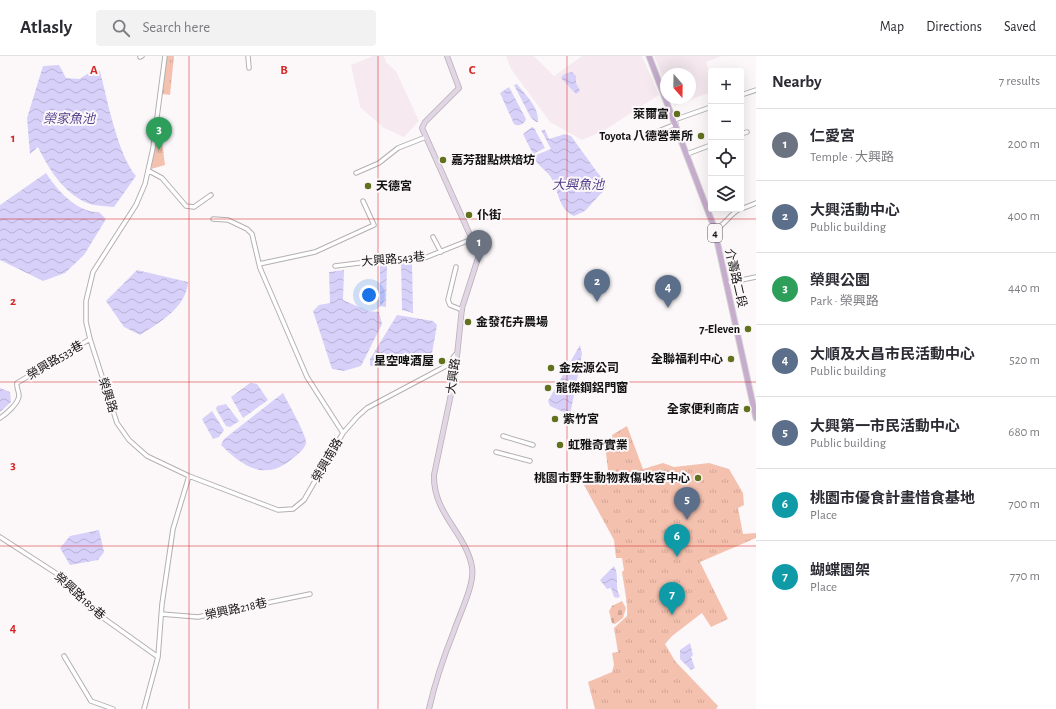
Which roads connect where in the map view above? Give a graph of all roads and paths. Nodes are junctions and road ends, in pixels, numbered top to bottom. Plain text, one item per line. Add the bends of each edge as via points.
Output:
1 (165, 56) edge
2 (248, 56) edge
3 (447, 56) edge
4 (649, 56) edge
5 (249, 68) dead end
6 (756, 90) edge
7 (744, 95) edge
8 (708, 108) edge
9 (675, 122) junction
10 (656, 132) dead end
11 (747, 132) dead end
12 (744, 133) edge
13 (426, 137) junction
14 (708, 146) edge
15 (687, 154) junction
16 (150, 171) junction
17 (356, 173) dead end
18 (211, 194) dead end
19 (363, 202) dead end
20 (756, 203) edge
21 (744, 208) edge
22 (736, 212) edge
23 (213, 220) dead end
24 (714, 230) junction
25 (433, 237) dead end
26 (472, 239) junction
27 (441, 252) junction
28 (259, 264) junction
29 (335, 266) dead end
30 (456, 267) dead end
31 (756, 277) edge
32 (727, 283) junction
33 (462, 310) junction
34 (90, 339) junction
35 (456, 354) junction
36 (0, 418) edge
37 (756, 418) edge
38 (343, 433) junction
39 (502, 436) dead end
40 (533, 444) dead end
41 (496, 452) dead end
42 (530, 461) dead end
43 (189, 476) junction
44 (0, 537) edge
45 (310, 594) dead end
46 (161, 614) junction
47 (64, 656) dead end
48 (158, 658) junction
49 (113, 709) edge
50 (144, 709) edge
51 (428, 709) edge

1 - 16 street, 榮興路
2 - 5 street
3 - 13 street, 大興路 via 459,88 425,122 422,128
4 - 9 main road, 介壽路二段 / 4
6 - 7 street
8 - 9 street
9 - 10 street
9 - 15 main road, 介壽路二段 / 4
11 - 12 street
13 - 17 street via 398,148 379,163
13 - 26 street, 大興路
14 - 15 street
15 - 24 main road, 介壽路二段 / 4
16 - 18 street via 162,178 186,206 194,207
16 - 34 street, 榮興路 via 136,205 92,272 85,311
19 - 28 street via 374,225 316,252
20 - 21 street
22 - 24 street via 726,223
23 - 28 street via 228,220 247,229 252,234
24 - 32 main road, 介壽路二段 / 4
25 - 27 street
26 - 27 street, 大興路543巷
26 - 33 street, 大興路 via 479,255
27 - 29 street, 大興路543巷 via 422,259 399,258
28 - 38 street via 307,377
30 - 33 street via 448,293 448,303
31 - 32 street
32 - 37 main road, 介壽路二段 / 4
33 - 35 street, 大興路
34 - 36 street, 榮興路533巷 via 17,383 19,396 7,414
34 - 43 street, 榮興路 via 117,423 123,433 140,452
35 - 38 street, 榮興南路 via 446,366 367,408
35 - 51 street, 大興路 via 455,375 434,475 434,486 436,499 469,557 473,577
38 - 43 street, 榮興南路 via 304,500 293,509 278,510
39 - 40 street
41 - 42 street
43 - 46 street via 173,529
44 - 48 street, 榮興路189巷 via 65,579 96,613
45 - 46 street, 榮興路218巷 via 198,617
46 - 48 street
47 - 49 street via 91,701
48 - 50 street

